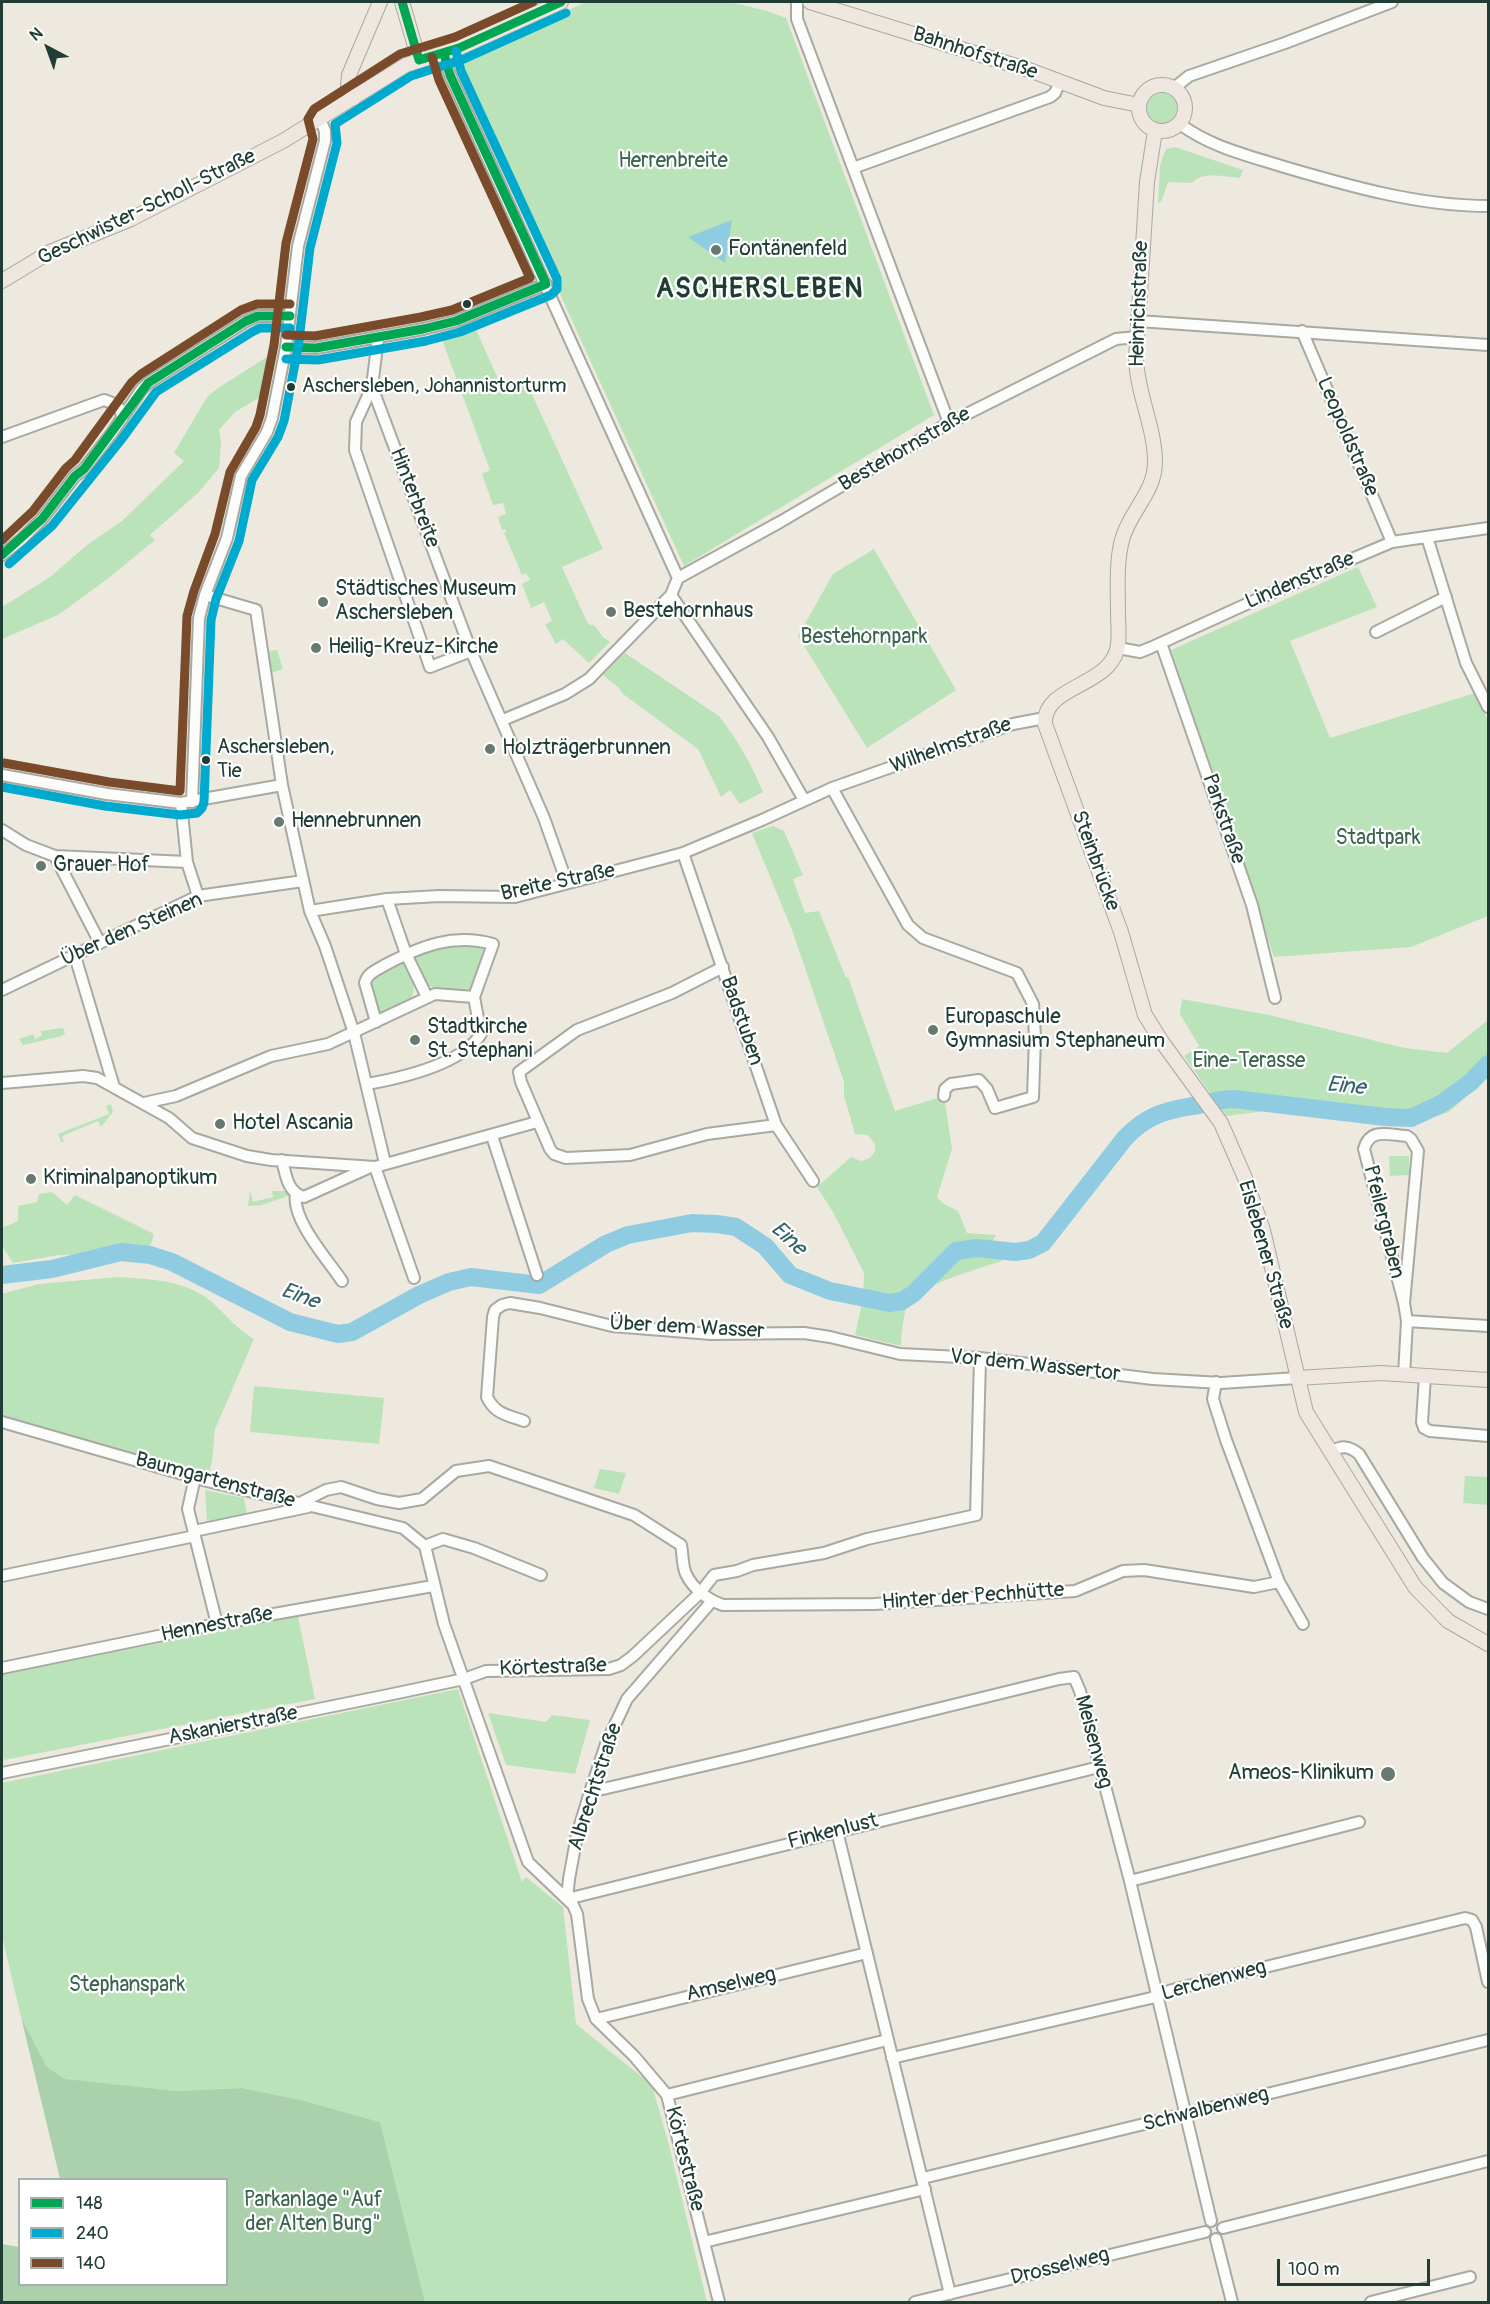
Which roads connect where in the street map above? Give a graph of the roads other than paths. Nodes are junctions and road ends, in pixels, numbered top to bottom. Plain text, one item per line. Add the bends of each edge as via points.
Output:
1 (561, 2) edge
2 (797, 2) edge
3 (810, 2) edge
4 (1392, 2) edge
5 (378, 5) edge
6 (403, 5) edge
7 (444, 54) junction
8 (419, 60) junction
9 (1060, 82) junction
10 (1174, 88) junction
11 (354, 98) junction
12 (1139, 105) junction
13 (320, 119) junction
14 (1180, 124) junction
15 (1155, 131) junction
16 (853, 168) junction
17 (1488, 207) edge
18 (2, 281) edge
19 (546, 284) junction
20 (290, 316) junction
21 (1138, 321) junction
22 (1302, 331) junction
23 (1137, 337) junction
24 (378, 338) junction
25 (1488, 345) edge
26 (286, 346) junction
27 (372, 387) junction
28 (122, 419) junction
29 (949, 423) junction
30 (2, 437) edge
31 (1488, 528) edge
32 (1427, 537) junction
33 (1392, 542) junction
34 (2, 555) edge
35 (678, 578) junction
36 (205, 595) junction
37 (671, 595) junction
38 (1446, 597) junction
39 (1376, 632) dead end
40 (1161, 643) junction
41 (1118, 648) junction
42 (471, 651) junction
43 (1488, 707) edge
44 (1045, 718) junction
45 (503, 720) junction
46 (2, 775) edge
47 (282, 785) junction
48 (832, 788) junction
49 (804, 800) junction
50 (187, 802) junction
51 (762, 820) joint
52 (2, 830) edge
53 (683, 853) junction
54 (55, 856) junction
55 (187, 862) junction
56 (303, 881) junction
57 (567, 883) junction
58 (198, 896) junction
59 (387, 899) junction
60 (310, 911) junction
61 (100, 943) junction
62 (406, 954) junction
63 (75, 956) junction
64 (723, 967) junction
65 (2, 990) edge
66 (474, 997) junction
67 (427, 998) junction
68 (1275, 998) dead end
69 (1142, 1006) joint
70 (376, 1022) junction
71 (354, 1033) junction
72 (2, 1083) edge
73 (366, 1084) junction
74 (114, 1087) junction
75 (944, 1096) dead end
76 (144, 1103) junction
77 (537, 1122) junction
78 (776, 1125) junction
79 (492, 1136) junction
80 (277, 1160) junction
81 (377, 1166) junction
82 (813, 1181) dead end
83 (296, 1194) junction
84 (537, 1275) dead end
85 (414, 1278) dead end
86 (342, 1281) dead end
87 (1404, 1303) junction
88 (1407, 1322) junction
89 (1488, 1326) edge
90 (775, 1333) joint
91 (980, 1358) junction
92 (1404, 1375) junction
93 (1425, 1376) junction
94 (1297, 1378) junction
95 (1488, 1380) edge
96 (1216, 1382) junction
97 (524, 1421) dead end
98 (2, 1422) edge
99 (1488, 1436) edge
100 (1331, 1452) junction
101 (195, 1477) junction
102 (305, 1505) junction
103 (195, 1534) junction
104 (425, 1546) junction
105 (542, 1575) dead end
106 (2, 1576) edge
107 (1279, 1582) junction
108 (433, 1586) junction
109 (700, 1593) junction
110 (712, 1601) junction
111 (1488, 1609) edge
112 (217, 1624) junction
113 (1303, 1624) dead end
114 (1488, 1644) edge
115 (2, 1668) edge
116 (464, 1679) junction
117 (1099, 1767) junction
118 (2, 1773) edge
119 (590, 1792) junction
120 (1359, 1822) dead end
121 (837, 1831) junction
122 (1130, 1881) junction
123 (567, 1899) junction
124 (867, 1953) junction
125 (1488, 1982) edge
126 (1158, 1995) junction
127 (596, 2019) junction
128 (887, 2040) junction
129 (1488, 2040) edge
130 (892, 2058) junction
131 (667, 2095) junction
132 (1187, 2115) junction
133 (1488, 2161) edge
134 (924, 2183) junction
135 (1212, 2221) junction
136 (1223, 2228) junction
137 (1205, 2232) junction
138 (1216, 2239) junction
139 (704, 2242) junction
140 (1470, 2277) dead end
141 (950, 2294) junction
142 (719, 2302) edge
143 (915, 2302) edge
144 (1232, 2302) edge
145 (1371, 2302) edge

1 - 7 main road
2 - 16 street via 796,19
3 - 9 main road, Bahnhofstraße
4 - 10 street via 1189,76
5 - 6 main road
5 - 11 main road via 349,75 348,87
6 - 8 main road
7 - 8 main road, Geschwister-Scholl-Straße
7 - 19 street via 450,75
8 - 11 main road, Geschwister-Scholl-Straße
9 - 12 main road, Bahnhofstraße via 1104,98
9 - 16 street via 1050,97
10 - 12 main road via 1151,88
10 - 14 main road via 1185,105
11 - 13 main road, Geschwister-Scholl-Straße
12 - 15 main road via 1143,121
13 - 18 main road, Geschwister-Scholl-Straße via 137,216 50,252
13 - 20 street via 325,141 302,224
14 - 15 main road via 1170,130
14 - 17 street via 1219,145 1366,191
15 - 21 main road, Heinrichstraße via 1147,182
16 - 29 street
19 - 24 street via 456,321
19 - 35 street
20 - 26 street
20 - 28 street via 258,316 233,328 148,383
21 - 22 street
21 - 23 main road, Heinrichstraße
22 - 25 street
22 - 33 street, Leopoldstraße
23 - 29 street, Bestehornstraße via 1116,339
23 - 41 main road, Heinrichstraße via 1137,373 1154,446 1155,472 1121,543
24 - 26 street via 316,348
24 - 27 street, Hinterbreite
26 - 36 street via 272,418 241,476 227,538
27 - 42 street, Hinterbreite
27 - 42 street via 356,422 355,450 430,667
28 - 30 street via 119,406 104,400
28 - 34 street via 42,519
29 - 35 street, Bestehornstraße
31 - 32 street, Lindenstraße
32 - 33 street, Lindenstraße
32 - 38 street
33 - 40 street, Lindenstraße
35 - 37 street
36 - 47 street via 256,610
36 - 50 street via 197,632
37 - 45 street via 589,679 565,694
37 - 49 street via 768,737
38 - 39 street
38 - 43 street via 1466,663
40 - 41 street, Lindenstraße via 1140,652
40 - 68 street, Parkstraße via 1252,905
41 - 44 main road via 1108,667 1053,702
42 - 45 street, Hinterbreite
44 - 48 street, Wilhelmstraße via 1013,724
44 - 69 main road, Steinbrücke via 1046,731 1121,932
45 - 57 street, Hinterbreite
46 - 50 street via 108,794
47 - 50 street
47 - 56 street
48 - 49 street, Wilhelmstraße
48 - 75 street via 908,925 923,938 1017,973 1033,1004 1033,1097 995,1108 979,1080 951,1084
49 - 51 street, Wilhelmstraße
50 - 55 street
51 - 53 street, Breite Straße
52 - 54 street
53 - 57 street, Breite Straße
53 - 64 street, Badstuben
54 - 55 street
54 - 61 street
55 - 58 street
56 - 58 street, Über den Steinen
56 - 60 street
57 - 59 street, Breite Straße via 505,898
58 - 61 street, Über den Steinen
59 - 60 street, Breite Straße
59 - 62 street
60 - 71 street
61 - 63 street, Über den Steinen
62 - 66 street via 459,939 493,944
62 - 67 street
62 - 70 street via 366,977 364,983
63 - 65 street, Über den Steinen
63 - 74 street
64 - 77 street via 660,998 587,1025 519,1072
64 - 78 street, Badstuben
66 - 67 street via 435,994
66 - 73 street via 481,1034 475,1044 445,1062
67 - 70 street
69 - 94 main road, Eislebener Straße via 1154,1031 1217,1118 1233,1148 1261,1223
70 - 71 street
71 - 73 street
71 - 76 street via 328,1044 271,1056 176,1096
72 - 74 street via 83,1076
73 - 81 street
74 - 76 street
76 - 80 street via 192,1138 247,1156
77 - 78 street via 550,1149 559,1156 588,1158 630,1155 707,1134
77 - 79 street
78 - 82 street, Badstuben
79 - 81 street
79 - 84 street
80 - 81 street
80 - 83 street
81 - 83 street via 304,1197
81 - 85 street
83 - 86 street via 299,1216
87 - 87 street, Pfeilergraben via 1418,1150 1407,1136 1373,1134 1364,1149
87 - 88 street, Pfeilergraben
88 - 89 street
88 - 92 street, Pfeilergraben
90 - 91 street, Vor dem Wassertor via 830,1337 900,1354
90 - 97 street, Über dem Wasser via 711,1334 612,1326 540,1308 502,1305 495,1310 488,1397 492,1407
91 - 96 street, Vor dem Wassertor via 1152,1379
91 - 109 street, Körtestraße via 976,1515 867,1539 824,1553 714,1575
92 - 93 main road
92 - 94 main road via 1357,1373
93 - 95 main road
93 - 99 street via 1424,1428
94 - 96 street, Vor dem Wassertor
94 - 100 main road, Eislebener Straße via 1306,1412
96 - 107 street via 1215,1410
98 - 101 street, Baumgartenstraße
100 - 111 street via 1342,1447 1359,1454 1423,1558 1443,1582 1468,1602
100 - 114 main road, Eislebener Straße via 1415,1587 1448,1621
101 - 102 street, Baumgartenstraße
101 - 103 street via 188,1509
102 - 103 street
102 - 104 street, Baumgartenstraße via 403,1528
102 - 109 street via 326,1490 341,1486 399,1503 422,1499 456,1471 489,1466 634,1515 681,1545 686,1574
103 - 106 street
103 - 112 street
104 - 105 street via 443,1539
104 - 108 street, Körtestraße
107 - 110 street, Hinter der Pechhütte via 1254,1587 1144,1570 1123,1571 1075,1591 947,1601 723,1605
107 - 113 street
108 - 112 street, Hennestraße
108 - 116 street, Körtestraße
109 - 110 street, Hinter der Pechhütte
109 - 116 street, Körtestraße via 621,1665 580,1671 486,1671
110 - 119 street, Albrechtstraße via 627,1699
112 - 115 street, Hennestraße
116 - 118 street, Askanierstraße
116 - 123 street, Körtestraße via 528,1863
117 - 119 street, Meisenweg via 1074,1677
117 - 121 street, Finkenlust
117 - 122 street, Meisenweg
119 - 123 street, Albrechtstraße via 577,1835
120 - 122 street
121 - 123 street, Finkenlust
121 - 124 street
122 - 126 street, Meisenweg
123 - 127 street, Körtestraße via 577,1914 584,1978
124 - 127 street, Amselweg
124 - 128 street
125 - 126 street, Lerchenweg via 1476,1927 1465,1918
126 - 130 street, Lerchenweg
126 - 132 street, Meisenweg
127 - 131 street, Körtestraße
128 - 130 street
128 - 131 street
129 - 132 street, Schwalbenweg
130 - 134 street
131 - 139 street, Körtestraße
132 - 134 street, Schwalbenweg
132 - 135 street, Meisenweg
133 - 136 street
134 - 139 street, Schwalbenweg
134 - 141 street
135 - 136 street
135 - 137 street
136 - 138 street
137 - 138 street
137 - 141 street, Drosselweg
138 - 144 street
139 - 142 street, Körtestraße
140 - 145 street
141 - 143 street, Drosselweg

